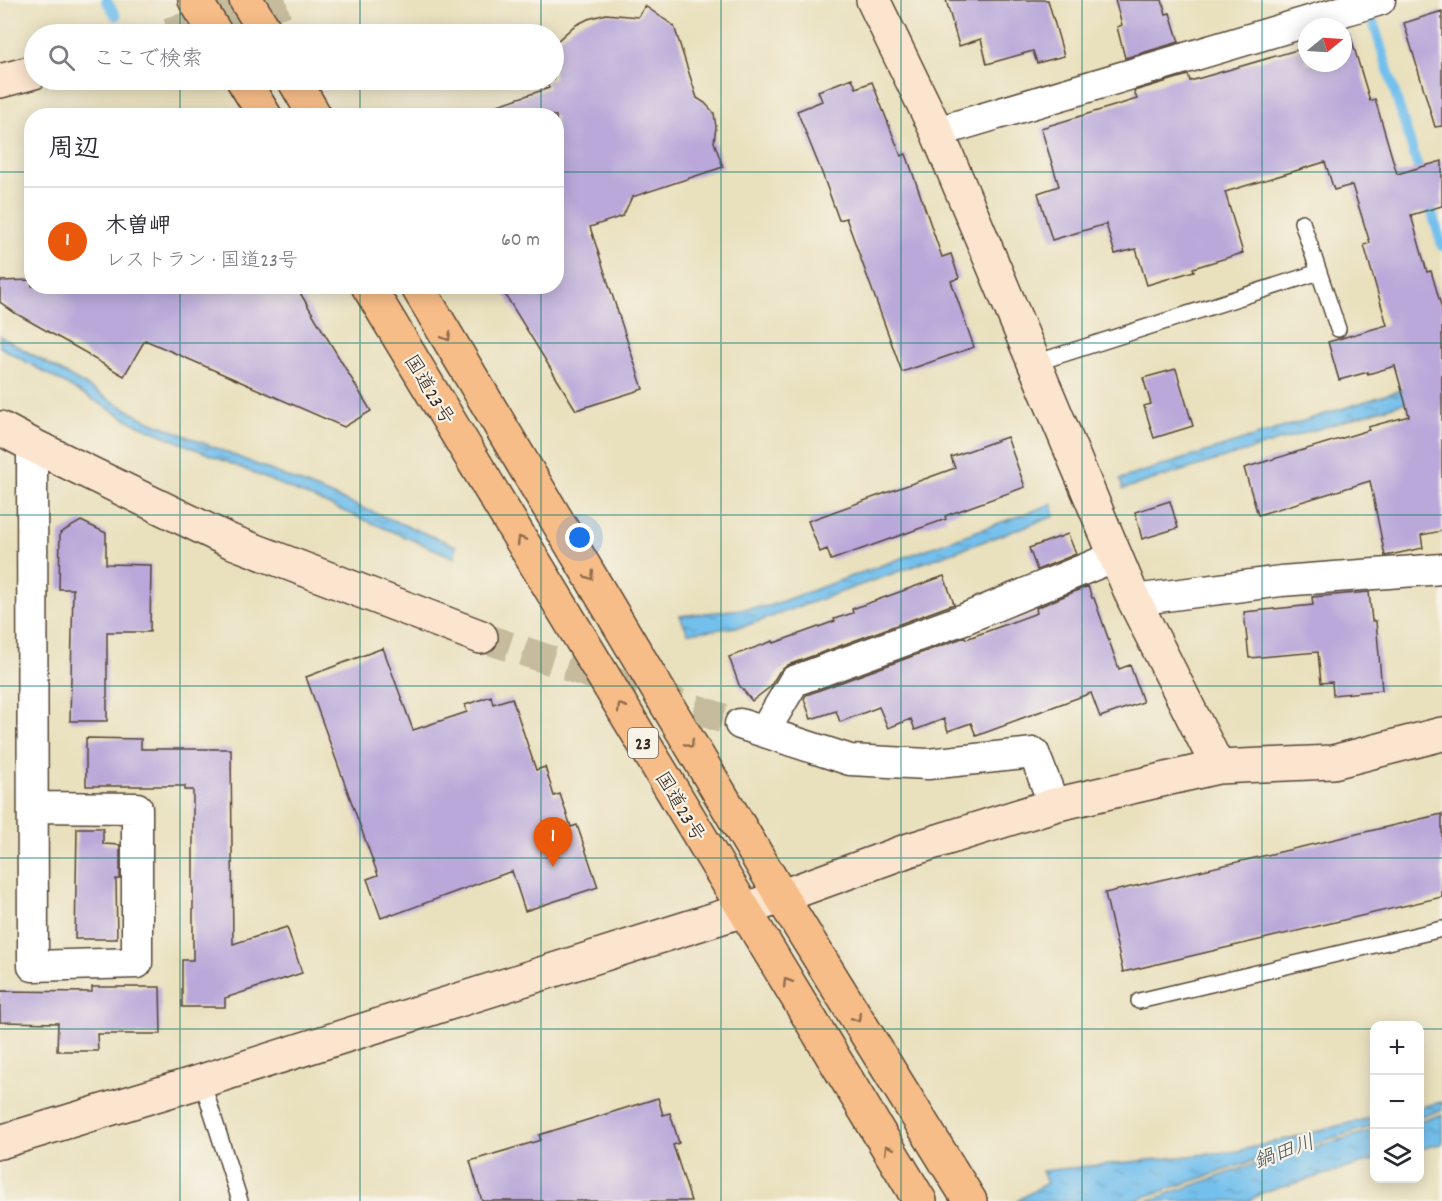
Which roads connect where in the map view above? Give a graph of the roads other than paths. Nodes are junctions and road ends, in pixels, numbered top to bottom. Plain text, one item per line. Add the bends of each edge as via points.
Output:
1 (195, 0) edge
2 (246, 0) edge
3 (873, 0) edge
4 (1380, 0) edge
5 (210, 24) edge
6 (261, 24) edge
7 (24, 75) edge
8 (0, 81) edge
9 (249, 90) edge
10 (300, 90) edge
11 (260, 108) edge
12 (310, 108) edge
13 (937, 132) junction
14 (1302, 222) dead end
15 (1319, 272) junction
16 (373, 294) edge
17 (422, 294) edge
18 (1338, 329) dead end
19 (1035, 363) junction
20 (0, 428) edge
21 (32, 445) junction
22 (1116, 556) junction
23 (1442, 569) edge
24 (1134, 600) junction
25 (481, 637) tunnel mouth
26 (1442, 734) edge
27 (1218, 767) junction
28 (1054, 805) junction
29 (33, 807) junction
30 (781, 896) junction
31 (744, 910) junction
32 (1442, 929) edge
33 (1139, 1001) dead end
34 (202, 1081) junction
35 (0, 1142) edge
36 (965, 1194) edge
37 (920, 1200) edge
38 (240, 1201) edge

1 - 5 highway
2 - 6 highway
3 - 13 street
4 - 13 street
7 - 8 street
9 - 11 highway
10 - 12 highway
13 - 19 street
14 - 15 lane
15 - 18 lane
15 - 19 lane
31 -> 16 highway, 国道23号 / 23
17 -> 30 highway, 国道23号 / 23
19 - 22 street
20 - 21 street
21 - 25 street via 230,541
21 - 29 street
22 - 24 street
22 - 28 street via 964,619 794,681 752,728 850,760 928,764 1034,753
23 - 24 street via 1281,581
24 - 27 street
26 - 27 street via 1333,762
27 - 28 street
28 - 30 street via 909,850
29 - 29 street via 33,966 138,963 137,808
30 - 31 street
30 -> 36 highway, 国道23号 / 23
31 - 34 street
37 -> 31 highway, 国道23号 / 23
32 - 33 lane
34 - 35 street
34 - 38 lane

